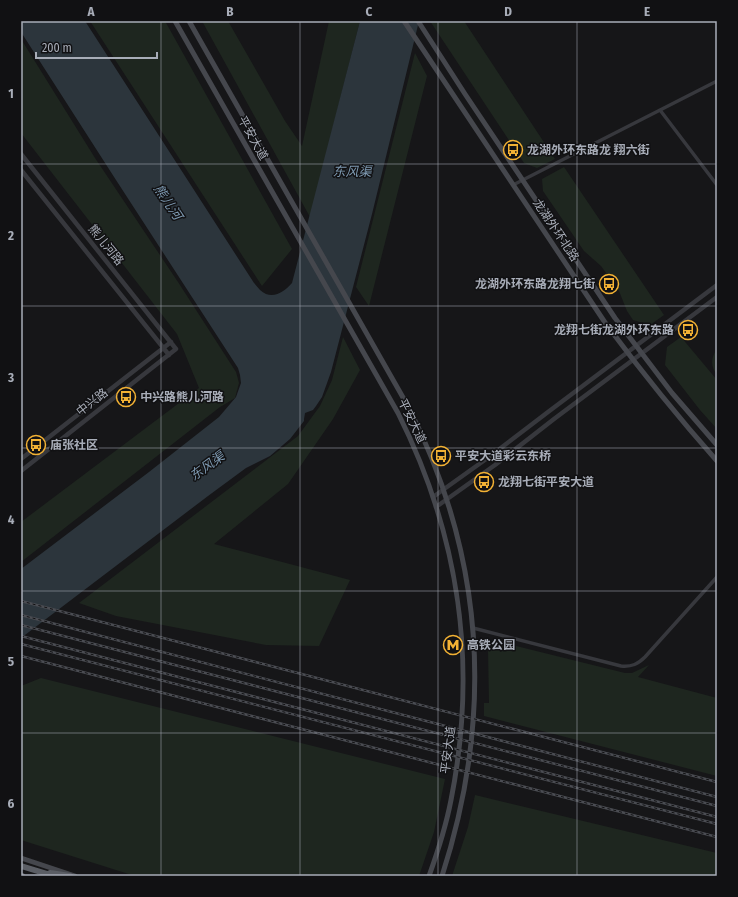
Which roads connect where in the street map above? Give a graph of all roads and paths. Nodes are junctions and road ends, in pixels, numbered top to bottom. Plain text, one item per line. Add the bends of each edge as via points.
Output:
1 (175, 21) edge
2 (189, 21) edge
3 (404, 21) edge
4 (418, 21) edge
5 (717, 81) edge
6 (660, 110) junction
7 (21, 154) edge
8 (21, 170) edge
9 (523, 180) junction
10 (513, 185) junction
11 (717, 185) edge
12 (717, 285) edge
13 (717, 297) edge
14 (171, 342) junction
15 (636, 346) junction
16 (163, 348) junction
17 (176, 349) joint
18 (627, 352) junction
19 (641, 354) junction
20 (168, 355) junction
21 (633, 360) junction
22 (717, 445) edge
23 (21, 459) edge
24 (717, 461) edge
25 (21, 471) edge
26 (444, 490) junction
27 (433, 497) junction
28 (446, 500) junction
29 (436, 507) junction
30 (717, 577) edge
31 (473, 628) junction
32 (21, 858) edge
33 (21, 866) edge
34 (39, 871) junction
35 (54, 876) edge
36 (70, 876) edge
37 (76, 876) edge
38 (430, 876) edge
39 (442, 876) edge

1 - 27 main road, 平安大道 via 404,424
2 - 26 main road, 平安大道 via 399,391 414,419
3 - 10 main road, 龙湖外环北路
4 - 9 main road, 龙湖外环北路
5 - 6 street
6 - 9 street
6 - 11 street
7 - 14 street, 熊儿河路
8 - 16 street, 熊儿河路
9 - 10 street
9 - 15 main road, 龙湖外环北路
10 - 18 main road, 龙湖外环北路
12 - 15 street
13 - 19 street
14 - 16 street, 中兴路
14 - 17 street, 熊儿河路
15 - 18 street
15 - 19 main road, 龙湖外环北路
16 - 20 street, 熊儿河路
16 - 23 street, 中兴路
17 - 20 street, 中兴路
18 - 21 main road, 龙湖外环北路
18 - 26 street
19 - 21 street
19 - 22 main road, 龙湖外环北路
20 - 25 street, 中兴路
21 - 24 main road, 龙湖外环北路
21 - 28 street
26 - 27 street
26 - 28 main road, 平安大道
27 - 29 main road, 平安大道
28 - 29 street
28 - 31 main road, 平安大道 via 458,537
29 - 38 main road, 平安大道 via 449,553 459,608 463,699 454,783
30 - 31 street via 645,657 632,666 621,666
31 - 39 main road, 平安大道 via 474,716 469,762 462,804
32 - 37 main road
33 - 34 highway
34 - 35 highway
34 - 36 highway

